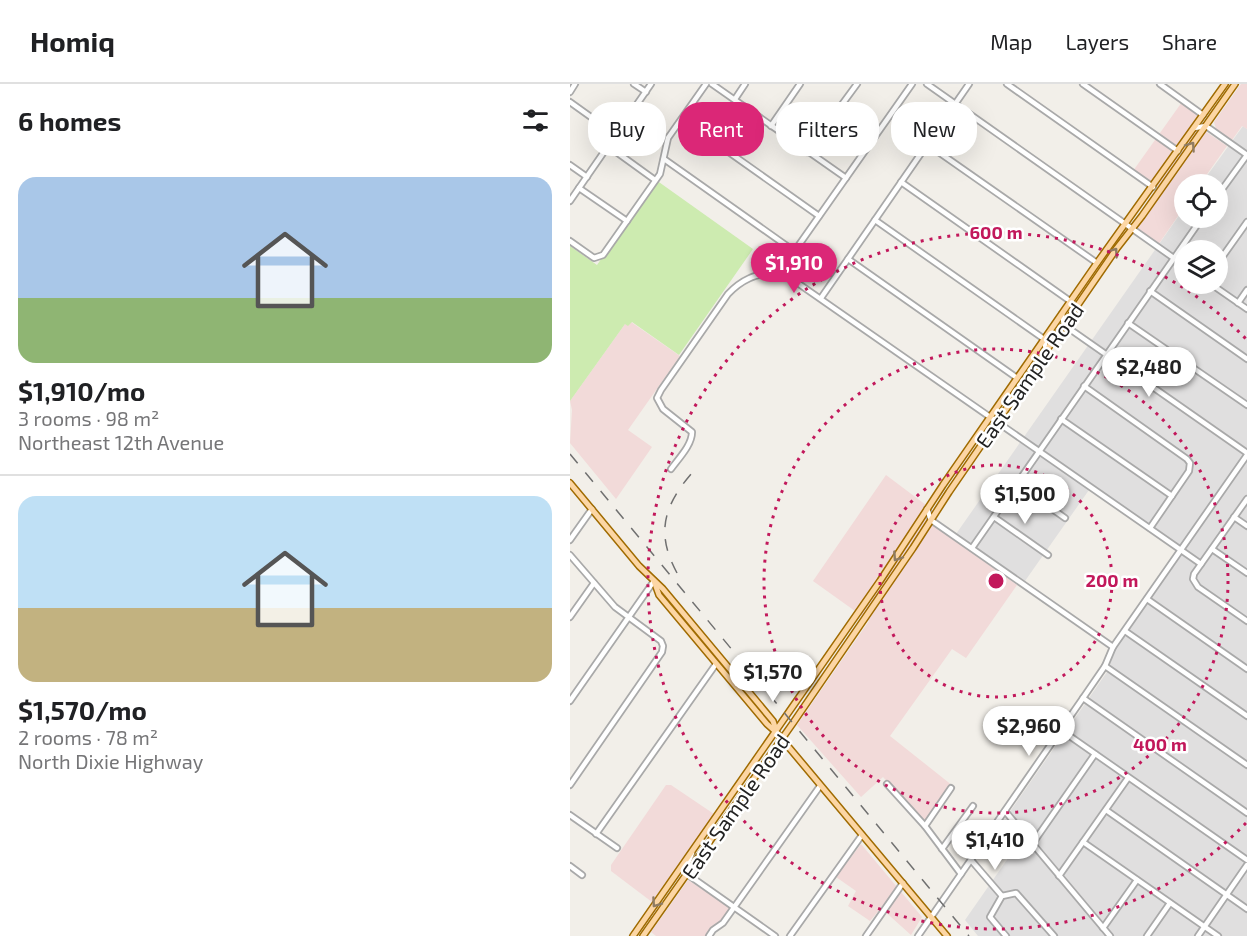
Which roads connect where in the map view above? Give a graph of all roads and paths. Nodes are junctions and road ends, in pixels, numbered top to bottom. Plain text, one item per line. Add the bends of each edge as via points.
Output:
1 (575, 84) edge
2 (634, 84) edge
3 (651, 84) edge
4 (706, 84) edge
5 (712, 84) edge
6 (745, 84) edge
7 (800, 84) edge
8 (857, 84) edge
9 (912, 84) edge
10 (927, 84) edge
11 (969, 84) edge
12 (1007, 84) edge
13 (1083, 84) edge
14 (1160, 84) edge
15 (1225, 84) edge
16 (1235, 84) edge
17 (570, 92) edge
18 (646, 92) junction
19 (735, 99) junction
20 (570, 102) edge
21 (639, 102) edge
22 (694, 102) edge
23 (844, 102) edge
24 (952, 102) edge
25 (956, 102) edge
26 (588, 115) edge
27 (1203, 115) junction
28 (977, 119) edge
29 (678, 124) edge
30 (771, 126) junction
31 (1206, 126) junction
32 (1194, 128) junction
33 (776, 130) edge
34 (1178, 151) junction
35 (1247, 155) edge
36 (601, 156) edge
37 (622, 156) edge
38 (734, 156) edge
39 (813, 156) edge
40 (919, 156) edge
41 (944, 156) edge
42 (664, 159) junction
43 (570, 165) edge
44 (587, 177) junction
45 (846, 178) junction
46 (656, 180) junction
47 (1228, 181) edge
48 (901, 182) junction
49 (1153, 187) junction
50 (579, 188) junction
51 (570, 201) edge
52 (819, 216) junction
53 (874, 220) junction
54 (627, 221) junction
55 (1247, 222) edge
56 (1126, 223) junction
57 (1132, 228) junction
58 (1195, 228) edge
59 (570, 241) edge
60 (1228, 249) edge
61 (794, 251) junction
62 (1173, 258) junction
63 (848, 259) junction
64 (1096, 262) junction
65 (782, 269) junction
66 (1247, 290) edge
67 (1150, 291) junction
68 (1225, 294) edge
69 (821, 298) junction
70 (1070, 301) junction
71 (1238, 303) junction
72 (1247, 309) edge
73 (1062, 313) junction
74 (1128, 323) junction
75 (1064, 325) junction
76 (1044, 339) junction
77 (1046, 350) junction
78 (1106, 355) junction
79 (1247, 359) edge
80 (1017, 378) junction
81 (1084, 386) junction
82 (1247, 405) edge
83 (990, 417) junction
84 (1061, 419) junction
85 (997, 422) junction
86 (1039, 452) junction
87 (1247, 454) edge
88 (671, 469) dead end
89 (570, 483) edge
90 (1017, 484) junction
91 (1172, 496) junction
92 (1247, 499) edge
93 (592, 509) junction
94 (927, 509) junction
95 (994, 517) junction
96 (1234, 517) junction
97 (921, 518) junction
98 (1065, 518) dead end
99 (931, 520) junction
100 (1247, 526) edge
101 (1150, 528) junction
102 (924, 530) junction
103 (570, 540) edge
104 (972, 548) junction
105 (1212, 549) junction
106 (1181, 550) junction
107 (570, 555) edge
108 (1048, 555) dead end
109 (1201, 564) junction
110 (1247, 573) edge
111 (654, 581) junction
112 (594, 583) junction
113 (1147, 599) junction
114 (570, 617) edge
115 (628, 618) junction
116 (1247, 621) edge
117 (848, 627) junction
118 (1125, 631) junction
119 (849, 641) junction
120 (1113, 647) junction
121 (716, 664) junction
122 (1105, 666) junction
123 (1247, 669) edge
124 (1083, 698) junction
125 (570, 701) edge
126 (1247, 717) edge
127 (1061, 730) junction
128 (776, 732) junction
129 (782, 739) junction
130 (1095, 754) junction
131 (1247, 765) edge
132 (1128, 778) junction
133 (887, 784) dead end
134 (570, 785) edge
135 (820, 786) junction
136 (951, 788) dead end
137 (973, 806) dead end
138 (1106, 810) junction
139 (1005, 811) junction
140 (1247, 813) edge
141 (570, 815) edge
142 (925, 826) junction
143 (596, 834) junction
144 (862, 835) junction
145 (952, 836) junction
146 (985, 841) junction
147 (1083, 842) junction
148 (1033, 843) junction
149 (617, 848) dead end
150 (942, 849) junction
151 (693, 851) junction
152 (971, 860) junction
153 (1247, 860) edge
154 (570, 866) edge
155 (1247, 866) edge
156 (680, 870) junction
157 (687, 874) junction
158 (961, 874) junction
159 (582, 875) dead end
160 (1059, 876) junction
161 (1137, 880) junction
162 (903, 883) junction
163 (1227, 895) junction
164 (1002, 896) junction
165 (669, 899) junction
166 (1170, 903) junction
167 (735, 908) junction
168 (1247, 909) edge
169 (930, 918) junction
170 (1204, 927) junction
171 (1103, 928) junction
172 (633, 936) edge
173 (643, 936) edge
174 (709, 936) edge
175 (775, 936) edge
176 (790, 936) edge
177 (866, 936) edge
178 (918, 936) edge
179 (946, 936) edge
180 (1006, 936) edge
181 (1054, 936) edge
182 (1110, 936) edge
183 (1148, 936) edge
184 (1198, 936) edge
185 (1218, 936) edge

1 - 17 street
2 - 18 street
3 - 18 street
4 - 22 street
5 - 19 street
6 - 19 street
7 - 30 street
8 - 23 street
9 - 45 street
10 - 24 street
11 - 25 street
12 - 49 street
13 - 34 street
14 - 27 street
15 - 27 main road, East Sample Road
16 - 31 main road, East Sample Road
18 - 21 street
19 - 30 street
20 - 26 street
27 - 32 main road, East Sample Road
28 - 56 street
29 - 42 street via 668,138
30 - 33 street
31 - 32 street
31 - 35 street
57 -> 31 main road, East Sample Road
32 - 34 main road, East Sample Road
34 - 49 main road, East Sample Road
35 - 47 street
36 - 44 street
37 - 46 street
38 - 52 street
39 - 45 street
40 - 48 street
41 - 64 street
42 - 46 street
42 - 61 street
43 - 44 street
44 - 50 street
45 - 52 street
46 - 54 street
48 - 53 street
48 - 70 street
49 - 56 main road, East Sample Road
50 - 51 street
50 - 54 street
52 - 61 street
53 - 63 street
53 - 76 street
54 - 59 street via 598,258
55 - 60 street
56 - 57 street
56 - 64 main road, East Sample Road
57 - 62 street
75 -> 57 main road, East Sample Road
58 - 62 street
61 - 65 street
62 - 67 street
63 - 69 street
63 - 80 street
64 - 70 main road, East Sample Road
65 - 69 street
65 - 88 street via 737,284 661,390 657,398 663,409 692,432
66 - 71 street
67 - 74 street
67 - 79 street
68 - 71 street
69 - 83 street
70 - 73 main road, East Sample Road
71 - 72 street
73 - 75 street
73 - 76 main road, East Sample Road
74 - 78 street
74 - 82 street
75 - 77 main road, East Sample Road
75 - 78 street
76 - 77 street
76 - 80 main road, East Sample Road
77 - 85 main road, East Sample Road
78 - 81 street
78 - 87 street
80 - 83 main road, East Sample Road
81 - 84 street
81 - 91 street via 1187,459 1189,471
83 - 85 street
83 - 94 main road, East Sample Road
84 - 86 street
84 - 91 street
85 - 86 street
85 - 99 main road, East Sample Road
86 - 90 street
86 - 101 street
87 - 106 street
89 - 93 main road
90 - 95 street
90 - 98 street
91 - 101 street
92 - 96 street
93 - 103 street
93 - 111 main road
94 - 97 main road, East Sample Road
94 - 99 street
95 - 104 street
95 - 108 street
96 - 100 street
96 - 105 street
97 - 102 main road
97 -> 117 main road, East Sample Road
99 - 102 main road, East Sample Road
99 - 104 street
101 - 106 street
102 - 119 main road, East Sample Road
104 - 120 street
105 - 109 street
105 - 110 street
106 - 109 street
106 - 113 street
107 - 112 street
109 - 116 street via 1194,574 1194,583
111 - 115 street
111 - 121 main road via 659,595
111 - 128 main road via 773,721
112 - 114 street
112 - 115 street
113 - 118 street
113 - 123 street
115 - 125 street
115 - 134 street via 661,641 662,652
117 - 119 main road
117 - 128 main road, East Sample Road
118 - 120 street
118 - 126 street
119 - 129 main road, East Sample Road
120 - 122 street
121 - 128 main road
121 - 143 street
122 - 124 street
122 - 131 street
124 - 127 street
124 - 140 street
127 - 130 street
127 - 139 street
128 - 129 main road
128 - 151 main road, East Sample Road
129 - 135 main road
129 - 157 main road, East Sample Road
130 - 132 street
130 - 148 street
132 - 138 street
132 - 153 street
133 - 142 street
135 - 144 main road
135 - 167 street
136 - 142 street
137 - 145 street
138 - 147 street
138 - 163 street
139 - 146 street
139 - 148 street
141 - 143 street
142 - 150 street
143 - 149 street
144 - 162 main road
144 - 176 street
145 - 146 street via 961,842 971,831
145 - 150 street
146 - 152 street
147 - 160 street
147 - 161 street
148 - 160 street
150 - 158 street
151 - 156 main road, East Sample Road
151 - 157 street
152 - 158 street
152 - 164 street
154 - 159 street
155 - 163 street
156 - 165 main road
156 -> 172 main road, East Sample Road
157 - 165 main road, East Sample Road
157 - 167 street
158 - 169 street
160 - 171 street
161 - 166 street
161 - 171 street
162 - 169 main road
162 - 177 street
163 - 168 street
163 - 170 street
164 - 180 street via 990,917
164 - 181 street via 1016,893
165 - 173 main road, East Sample Road
166 - 170 street
166 - 183 street
167 - 174 street
167 - 175 street
169 - 178 street
169 - 179 main road
170 - 184 street
170 - 185 street
171 - 182 street

